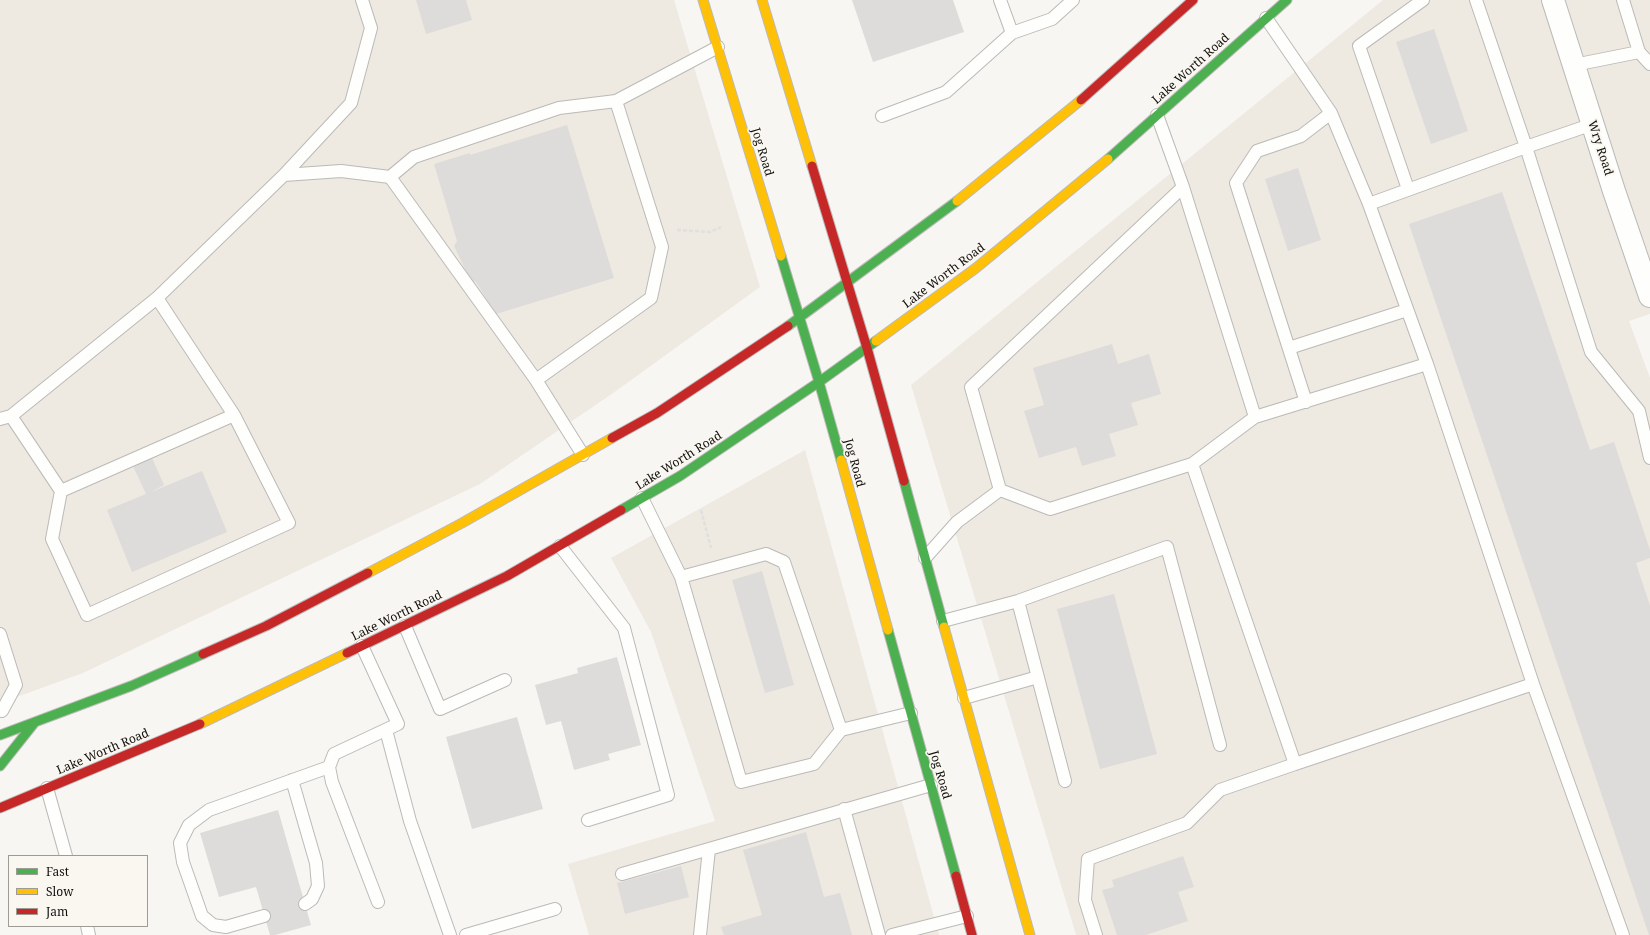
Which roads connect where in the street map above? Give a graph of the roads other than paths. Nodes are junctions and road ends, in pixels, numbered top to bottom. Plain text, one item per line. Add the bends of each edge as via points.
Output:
1 (362, 0) edge
2 (703, 0) edge
3 (762, 0) edge
4 (1000, 0) edge
5 (1073, 0) edge
6 (1193, 0) edge
7 (1287, 0) edge
8 (1423, 0) edge
9 (1476, 0) edge
10 (1553, 0) edge
11 (1623, 0) edge
12 (1266, 18) junction
13 (1012, 33) junction
14 (718, 47) junction
15 (1639, 52) junction
16 (1650, 64) edge
17 (1574, 65) junction
18 (616, 101) junction
19 (1331, 113) junction
20 (1157, 115) junction
21 (882, 116) dead end
22 (1593, 124) junction
23 (1526, 147) junction
24 (284, 174) junction
25 (390, 177) junction
26 (1183, 187) junction
27 (1408, 189) junction
28 (1369, 204) junction
29 (848, 283) junction
30 (1650, 296) edge
31 (157, 298) junction
32 (1407, 310) junction
33 (800, 318) junction
34 (867, 348) junction
35 (1289, 348) junction
36 (1427, 364) junction
37 (536, 380) junction
38 (819, 382) junction
39 (1306, 402) junction
40 (234, 415) junction
41 (6, 417) edge
42 (1255, 417) junction
43 (583, 455) junction
44 (1650, 458) edge
45 (1192, 464) junction
46 (1000, 490) junction
47 (61, 491) junction
48 (642, 498) junction
49 (560, 546) junction
50 (925, 558) junction
51 (680, 577) junction
52 (1018, 601) junction
53 (943, 622) junction
54 (405, 626) junction
55 (0, 634) edge
56 (362, 646) junction
57 (1038, 677) junction
58 (505, 680) dead end
59 (1533, 684) junction
60 (964, 698) junction
61 (1, 711) edge
62 (910, 713) junction
63 (35, 722) junction
64 (386, 730) junction
65 (840, 730) junction
66 (5, 733) edge
67 (1220, 744) dead end
68 (1295, 764) junction
69 (0, 766) edge
70 (329, 767) junction
71 (292, 780) junction
72 (1065, 781) dead end
73 (931, 785) junction
74 (47, 788) junction
75 (0, 808) edge
76 (844, 809) junction
77 (588, 820) dead end
78 (709, 849) junction
79 (66, 855) edge
80 (622, 874) dead end
81 (378, 902) dead end
82 (305, 904) dead end
83 (555, 909) dead end
84 (264, 916) dead end
85 (967, 916) junction
86 (450, 935) edge
87 (466, 935) edge
88 (700, 935) edge
89 (879, 935) edge
90 (892, 935) edge
91 (972, 935) edge
92 (1030, 935) edge
93 (1096, 935) edge
94 (1623, 935) edge

1 - 24 lane via 371,28 351,103
2 - 14 main road, Jog Road
3 - 29 main road
4 - 13 lane
5 - 13 lane via 1052,19
6 - 29 main road via 1043,132 953,205
7 - 12 main road, Lake Worth Road
8 - 27 lane via 1359,46
9 - 23 lane
10 - 17 street, Wry Road
11 - 15 lane
12 - 19 lane
12 - 20 main road, Lake Worth Road
13 - 21 lane via 946,92
14 - 18 lane
14 - 33 main road, Jog Road
15 - 16 lane
15 - 17 lane
17 - 22 street, Wry Road
18 - 25 lane via 559,108 516,122 414,157
18 - 37 lane via 662,246 651,298
19 - 28 lane
19 - 35 lane via 1301,136 1257,151 1236,183
20 - 26 lane
20 - 34 main road, Lake Worth Road via 1090,175 976,268
22 - 23 lane
22 - 30 street, Wry Road
23 - 27 lane
23 - 44 lane via 1591,352 1639,411
24 - 25 lane via 341,171
24 - 31 lane
25 - 37 lane
26 - 42 lane
26 - 46 lane via 971,387
27 - 28 lane
28 - 32 lane
29 - 33 main road
29 - 34 main road
31 - 40 lane
31 - 41 lane
32 - 35 lane
32 - 36 lane
33 - 38 main road, Jog Road
33 - 43 main road via 657,413
34 - 38 main road, Lake Worth Road
34 - 50 main road
35 - 39 lane
36 - 39 lane
36 - 59 lane
37 - 43 lane
38 - 48 main road, Lake Worth Road via 680,476
38 - 62 main road, Jog Road
39 - 42 lane
40 - 47 lane
40 - 47 lane via 289,523 87,615 52,539
41 - 47 lane
42 - 45 lane
43 - 63 main road via 462,523 266,626 131,686
45 - 46 lane via 1050,509
45 - 68 lane
46 - 50 lane via 957,522
48 - 49 main road, Lake Worth Road
48 - 51 lane
49 - 54 main road, Lake Worth Road via 507,576
49 - 77 lane via 624,628 668,795
50 - 53 main road
51 - 65 lane via 766,554 784,562
51 - 65 lane via 741,782 814,764
52 - 53 lane
52 - 57 lane
52 - 67 lane via 1167,547
53 - 60 main road
54 - 56 main road, Lake Worth Road
54 - 58 lane via 440,709
55 - 61 lane via 16,686
56 - 64 lane via 398,724
56 - 74 main road, Lake Worth Road via 208,721
57 - 60 lane
57 - 72 lane
59 - 68 lane
59 - 94 lane
60 - 92 main road
61 - 66 lane
62 - 65 lane
62 - 73 main road, Jog Road
63 - 66 main road
63 - 69 main road
64 - 70 lane via 334,754
64 - 86 lane via 410,821
68 - 93 lane via 1220,790 1187,823 1088,859 1085,900
70 - 71 lane
70 - 81 lane via 332,782
71 - 82 lane via 316,863 318,886 312,899
71 - 84 lane via 209,810 189,825 180,843 183,862 202,916 213,925 226,927
73 - 76 lane
73 - 85 main road, Jog Road
74 - 75 main road, Lake Worth Road
74 - 79 lane
76 - 78 lane
76 - 89 lane
78 - 80 lane
78 - 88 lane
83 - 87 lane
85 - 90 lane
85 - 91 main road, Jog Road

